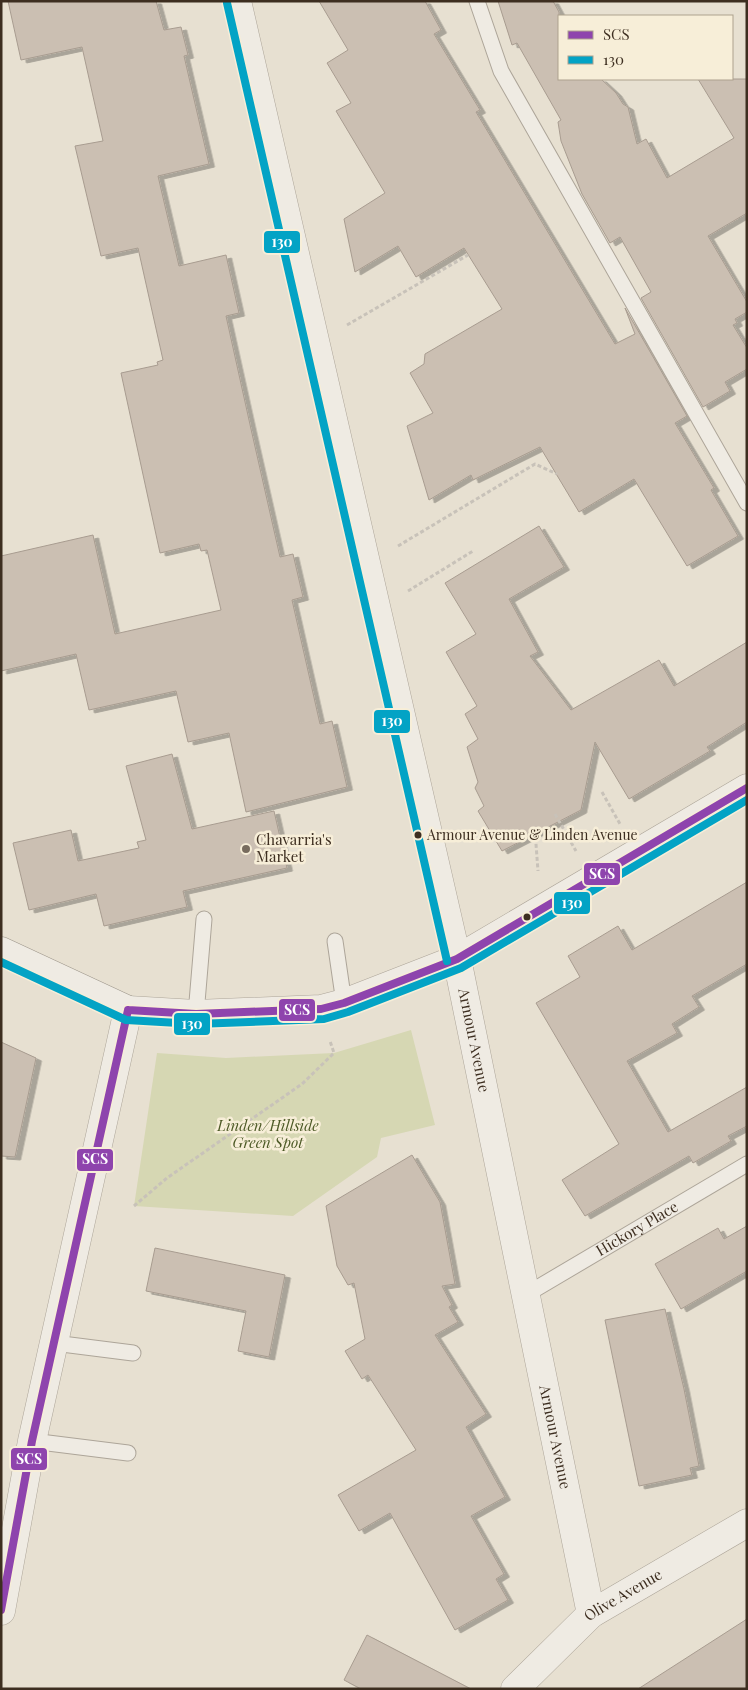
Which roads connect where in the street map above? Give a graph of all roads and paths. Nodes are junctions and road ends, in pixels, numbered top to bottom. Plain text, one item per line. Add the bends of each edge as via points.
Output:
1 (237, 1) edge
2 (477, 1) edge
3 (468, 255) dead end
4 (316, 343) junction
5 (557, 474) dead end
6 (747, 504) edge
7 (473, 551) dead end
8 (368, 565) junction
9 (378, 610) junction
10 (747, 788) edge
11 (555, 814) dead end
12 (592, 879) junction
13 (204, 919) dead end
14 (335, 941) dead end
15 (1, 951) edge
16 (457, 959) junction
17 (333, 1006) junction
18 (128, 1010) junction
19 (196, 1014) junction
20 (747, 1164) edge
21 (134, 1206) dead end
22 (526, 1294) junction
23 (54, 1343) junction
24 (133, 1353) dead end
25 (32, 1440) junction
26 (128, 1453) dead end
27 (747, 1523) edge
28 (1, 1611) edge
29 (591, 1614) junction
30 (515, 1689) edge

1 - 4 street, Armour Avenue
2 - 6 lane via 501,71
3 - 4 path
4 - 8 street, Armour Avenue
5 - 8 path via 535,464
7 - 9 path
8 - 9 street, Armour Avenue
9 - 16 street, Armour Avenue
10 - 12 street
11 - 12 path
12 - 16 street
13 - 19 lane
14 - 17 lane
15 - 18 street
16 - 17 street
16 - 22 street, Armour Avenue
17 - 19 street
17 - 21 path via 334,1053 302,1084 167,1178
18 - 19 street
18 - 23 street
20 - 22 lane, Hickory Place
22 - 29 street, Armour Avenue
23 - 24 lane
23 - 25 street
25 - 26 lane
25 - 28 street
27 - 29 street, Olive Avenue
29 - 30 street, Olive Avenue

